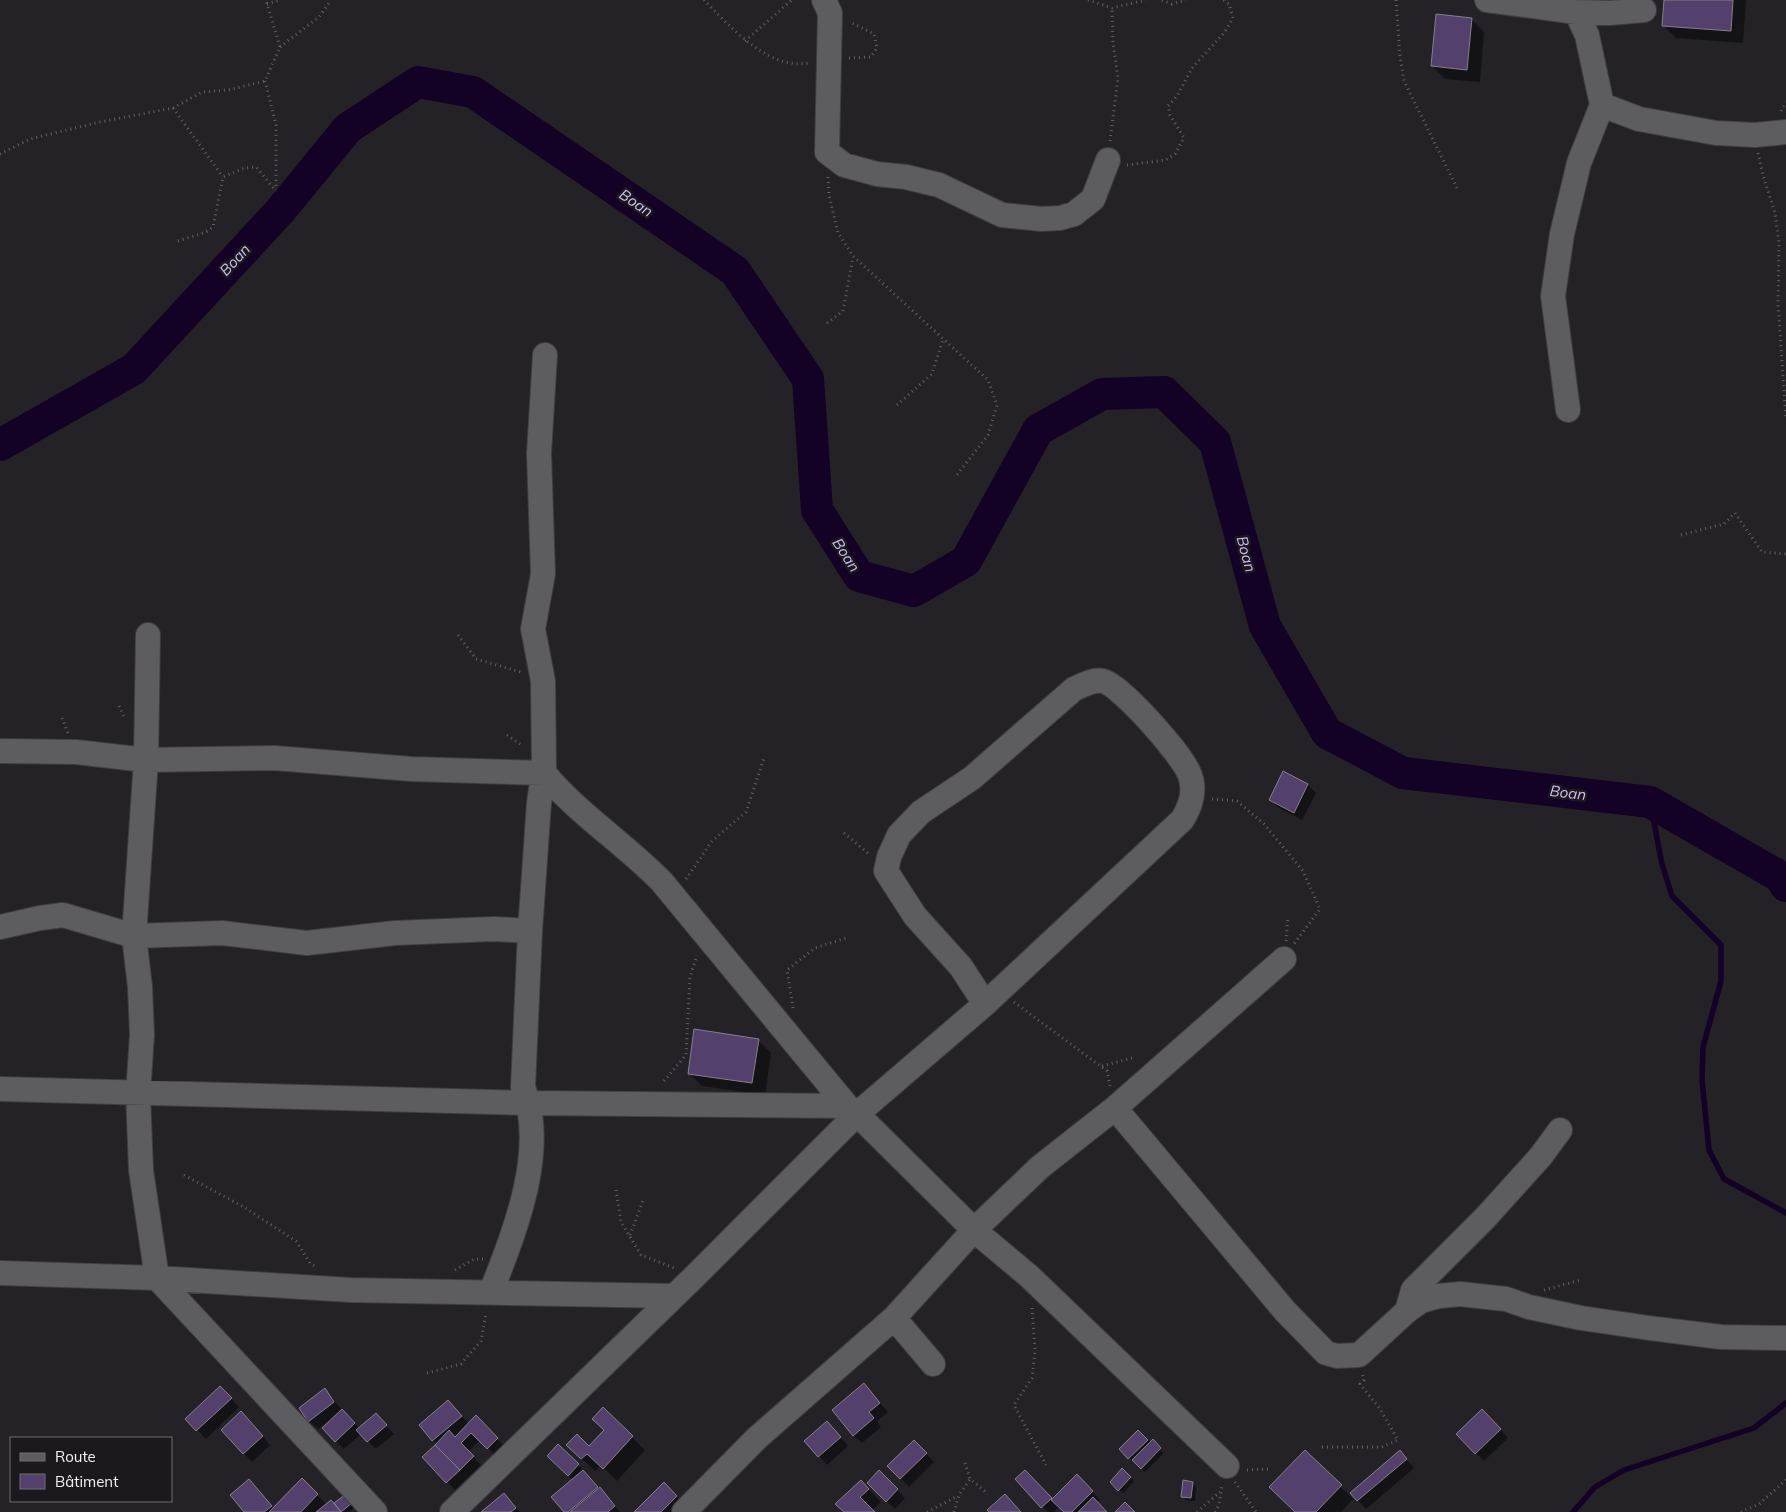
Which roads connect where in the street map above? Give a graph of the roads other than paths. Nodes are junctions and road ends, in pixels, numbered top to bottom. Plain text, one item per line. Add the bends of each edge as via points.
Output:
1 (1488, 0) edge
2 (827, 7) edge
3 (1644, 10) dead end
4 (1576, 12) junction
5 (1602, 105) junction
6 (1786, 132) edge
7 (1108, 160) road end
8 (545, 355) dead end
9 (1568, 410) dead end
10 (148, 635) dead end
11 (0, 751) edge
12 (146, 760) junction
13 (544, 773) junction
14 (0, 927) edge
15 (530, 931) junction
16 (134, 936) junction
17 (1284, 959) road end
18 (992, 998) junction
19 (0, 1089) edge
20 (138, 1094) junction
21 (529, 1103) junction
22 (1115, 1108) junction
23 (852, 1110) junction
24 (1560, 1130) dead end
25 (974, 1230) junction
26 (0, 1274) edge
27 (157, 1278) junction
28 (490, 1292) junction
29 (674, 1296) junction
30 (1407, 1311) junction
31 (894, 1318) junction
32 (1786, 1338) edge
33 (933, 1364) dead end
34 (1227, 1466) road end
35 (375, 1512) edge
36 (452, 1512) edge
37 (684, 1512) edge

1 - 4 street
2 - 7 street via 827,152 844,165 939,185 1002,215 1040,219 1074,214 1093,199
3 - 4 street
4 - 5 street via 1588,35
5 - 6 street via 1646,120 1716,133 1755,135
5 - 9 street via 1580,163 1562,234 1553,296
8 - 13 street via 539,453 543,574 533,629 543,679
10 - 12 street
11 - 12 street via 76,752
12 - 13 street via 275,758 411,769
12 - 16 street
13 - 15 street
13 - 23 street via 562,794 636,856 674,896
14 - 16 street via 63,916
15 - 16 street via 494,929 395,933 308,944 222,933
15 - 21 street via 523,1088
16 - 20 street via 142,1035
17 - 22 street
18 - 18 street via 915,916 886,871 889,857 899,835 921,812 972,778 1074,689 1089,682 1103,681 1119,690 1172,747 1189,772 1190,808 1182,820
18 - 23 street
19 - 20 street
20 - 21 street
20 - 27 street via 141,1170
21 - 23 street
21 - 28 street via 531,1149 519,1219
22 - 25 street via 1040,1167
22 - 30 street via 1286,1311 1326,1353 1359,1355
23 - 25 street
23 - 29 street
24 - 30 street via 1486,1217 1414,1290
25 - 31 street
25 - 34 street via 1030,1277
26 - 27 street
27 - 28 street via 350,1290
27 - 35 street
28 - 29 street
29 - 36 street
30 - 32 street via 1430,1298 1460,1294 1506,1299 1581,1318 1649,1328 1721,1337
31 - 33 street
31 - 37 street via 757,1438

